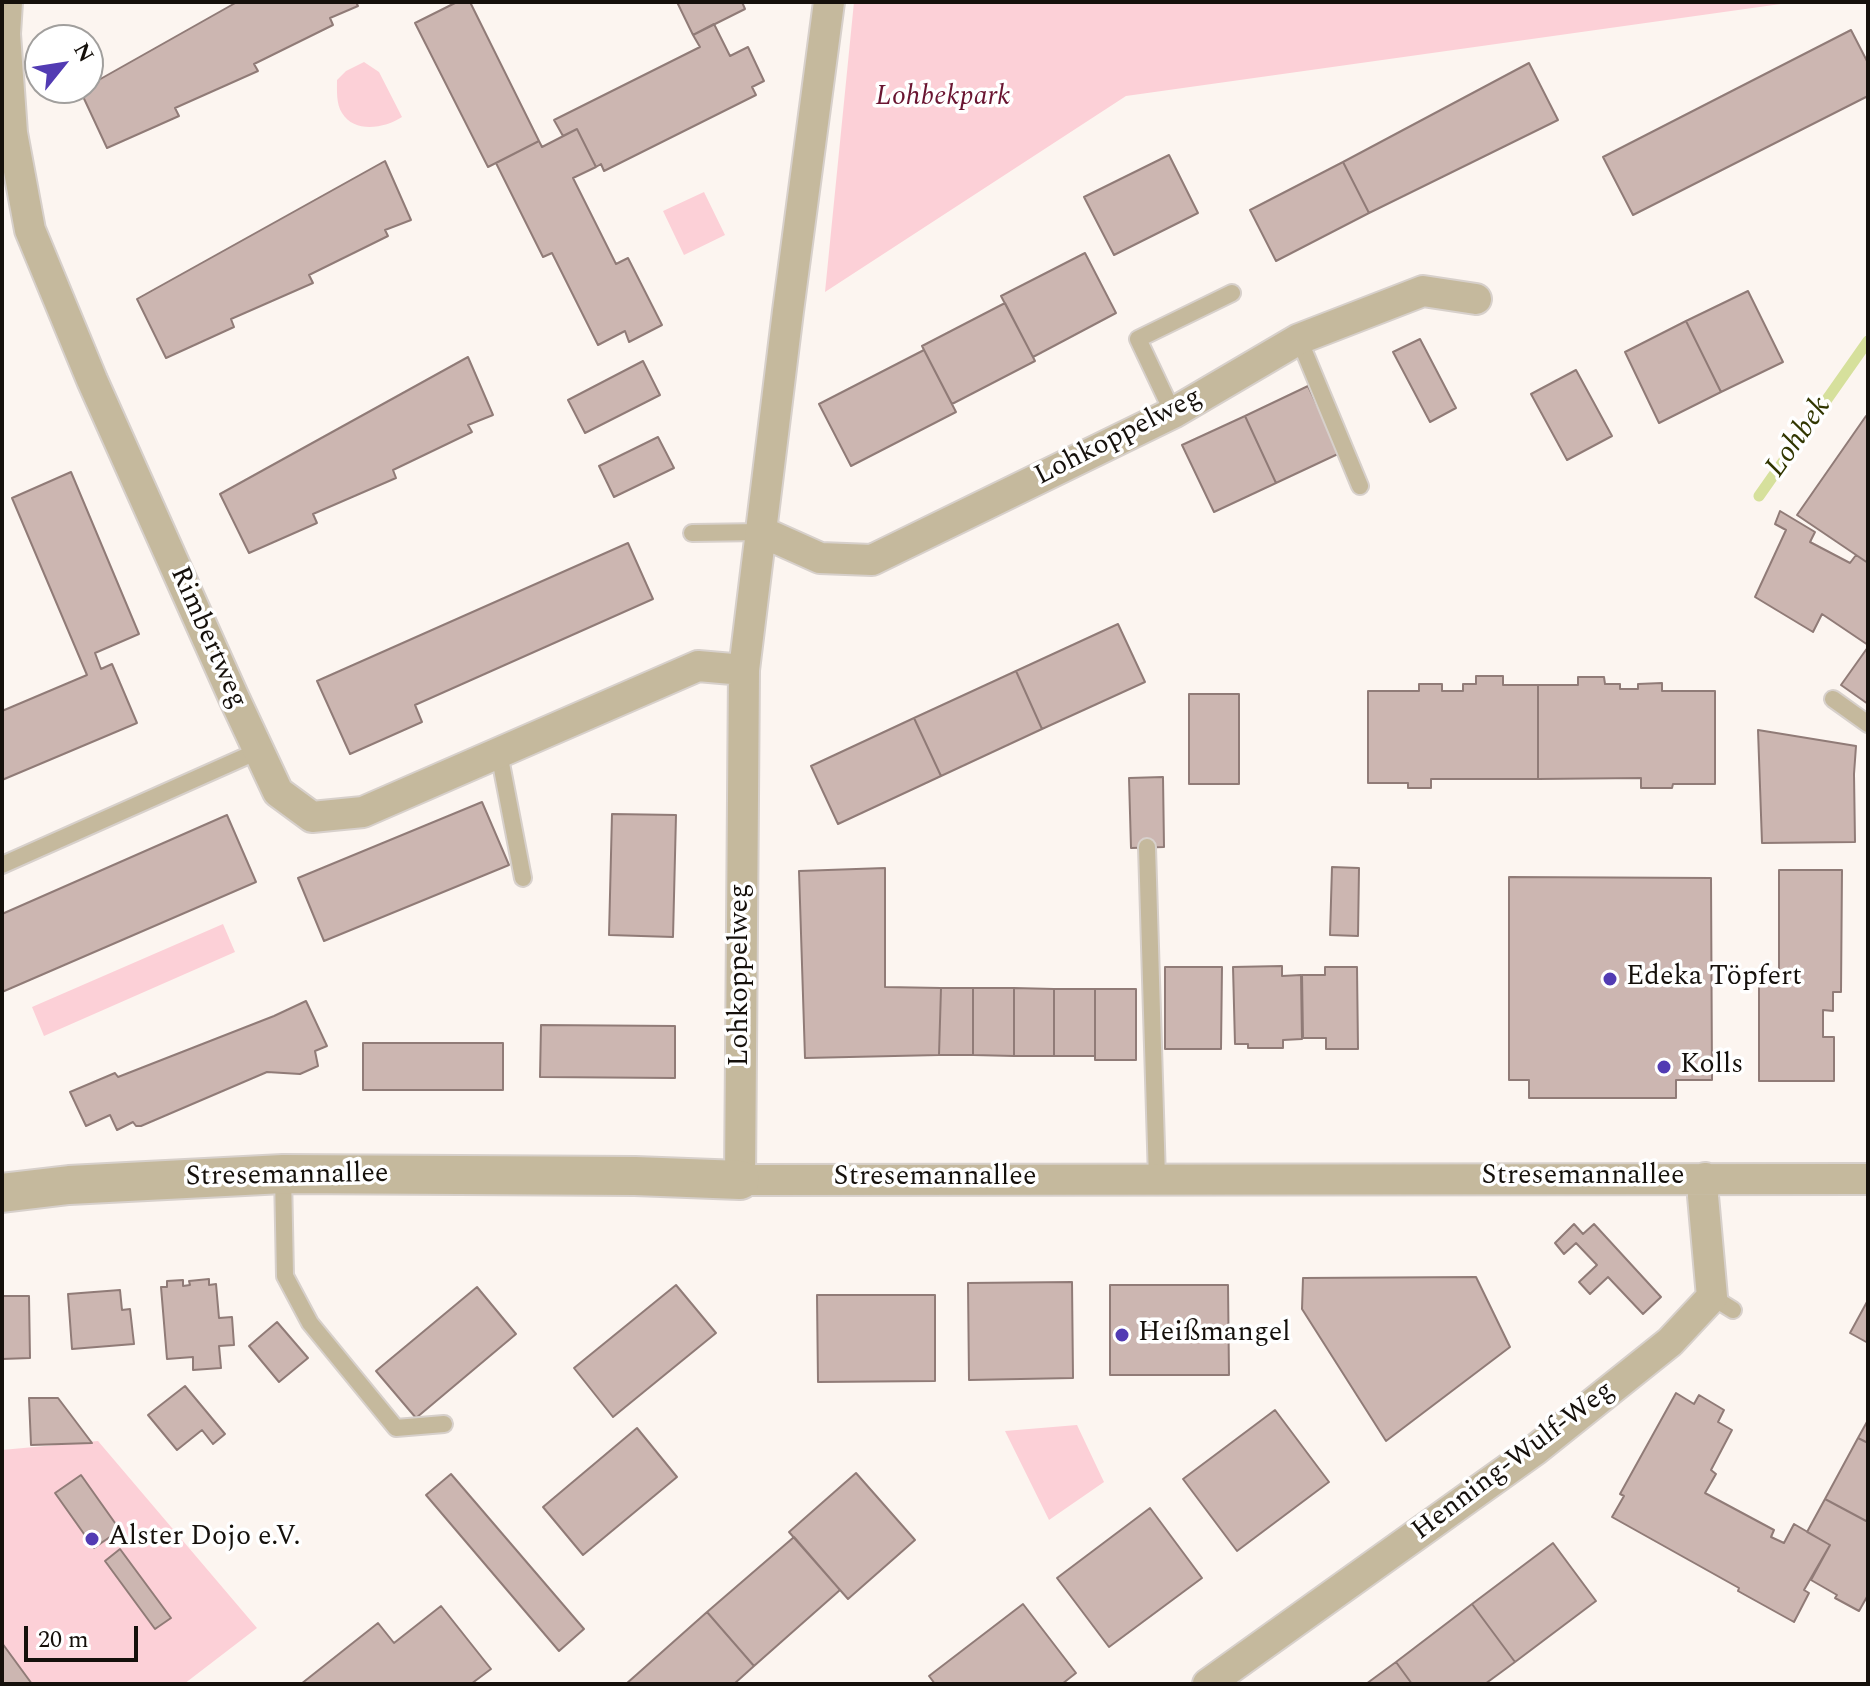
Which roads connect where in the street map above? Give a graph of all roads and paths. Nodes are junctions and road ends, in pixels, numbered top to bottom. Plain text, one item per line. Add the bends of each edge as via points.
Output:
1 (7, 2) edge
2 (829, 2) edge
3 (4, 53) edge
4 (1232, 293) dead end
5 (1476, 299) dead end
6 (1299, 339) junction
7 (1173, 413) junction
8 (1360, 486) dead end
9 (762, 532) junction
10 (692, 533) dead end
11 (744, 670) junction
12 (1833, 699) dead end
13 (1868, 724) edge
14 (258, 751) junction
15 (499, 753) junction
16 (1147, 847) dead end
17 (2, 865) edge
18 (523, 878) dead end
19 (283, 1174) junction
20 (1705, 1178) junction
21 (1157, 1179) junction
22 (1868, 1179) edge
23 (740, 1180) junction
24 (2, 1193) edge
25 (444, 1424) dead end
26 (1208, 1684) edge

1 - 3 street, Rimbertweg
2 - 9 street, Lohkoppelweg
3 - 14 street, Rimbertweg via 30,230
4 - 7 lane via 1138,339
5 - 6 street, Lohkoppelweg via 1423,291
6 - 7 street, Lohkoppelweg
6 - 8 lane
7 - 9 street, Lohkoppelweg via 872,560 820,558
9 - 10 lane
9 - 11 street, Lohkoppelweg
11 - 15 street, Rimbertweg via 698,666
11 - 23 street, Lohkoppelweg
12 - 13 lane
14 - 15 street, Rimbertweg via 278,792 312,817 363,812
14 - 17 lane
15 - 18 lane
16 - 21 lane
19 - 23 street, Stresemannallee
19 - 24 street, Stresemannallee
19 - 25 lane via 285,1276 310,1323 396,1428
20 - 21 street, Stresemannallee
20 - 22 street, Stresemannallee
20 - 26 street, Henning-Wulf-Weg via 1703,1196 1723,1304 1535,1450
21 - 23 street, Stresemannallee

